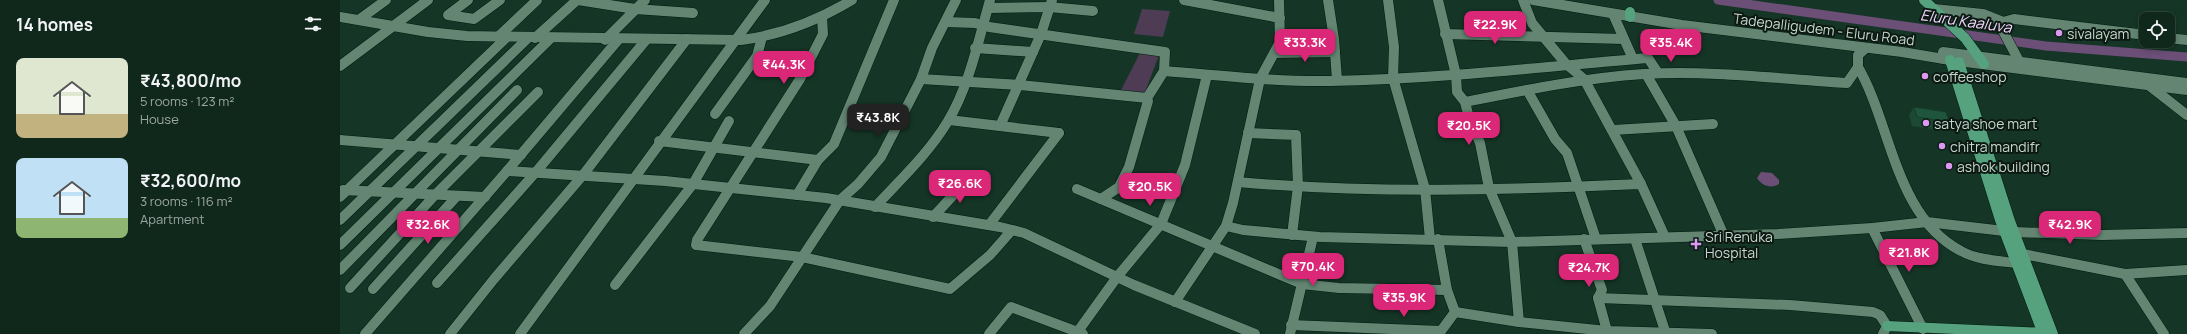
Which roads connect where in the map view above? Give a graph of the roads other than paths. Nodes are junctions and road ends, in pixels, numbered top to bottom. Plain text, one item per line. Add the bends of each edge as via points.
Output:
1 (386, 0) edge
2 (428, 0) edge
3 (468, 0) edge
4 (500, 0) edge
5 (532, 0) edge
6 (536, 0) edge
7 (578, 0) edge
8 (645, 0) edge
9 (765, 0) edge
10 (852, 0) edge
11 (894, 0) edge
12 (956, 0) edge
13 (1184, 0) edge
14 (1279, 0) edge
15 (1328, 0) edge
16 (1388, 0) edge
17 (1438, 0) edge
18 (1523, 0) edge
19 (1533, 0) edge
20 (1559, 0) edge
21 (1924, 0) edge
22 (990, 4) edge
23 (1051, 4) edge
24 (635, 9) junction
25 (1934, 9) junction
26 (1093, 11) dead end
27 (693, 12) dead end
28 (1613, 14) junction
29 (1630, 15) junction
30 (340, 17) edge
31 (822, 17) junction
32 (1280, 18) junction
33 (360, 19) junction
34 (946, 22) junction
35 (982, 25) junction
36 (394, 26) junction
37 (2002, 26) junction
38 (1041, 34) junction
39 (1445, 34) junction
40 (2139, 34) edge
41 (502, 37) junction
42 (762, 37) junction
43 (531, 38) junction
44 (1546, 38) junction
45 (550, 39) junction
46 (687, 39) junction
47 (1623, 39) junction
48 (2175, 39) edge
49 (605, 40) junction
50 (618, 40) junction
51 (646, 40) junction
52 (734, 40) junction
53 (2187, 40) edge
54 (975, 48) junction
55 (1866, 48) junction
56 (1033, 52) junction
57 (1335, 52) junction
58 (1275, 53) junction
59 (1980, 55) junction
60 (1949, 58) junction
61 (1633, 59) junction
62 (2019, 61) junction
63 (1566, 64) junction
64 (1984, 64) junction
65 (340, 66) edge
66 (1858, 67) junction
67 (1164, 71) junction
68 (1658, 73) junction
69 (1646, 74) junction
70 (1207, 75) junction
71 (1456, 75) junction
72 (2139, 77) junction
73 (1394, 78) junction
74 (921, 79) junction
75 (1260, 79) junction
76 (1584, 79) junction
77 (965, 80) junction
78 (1337, 80) junction
79 (2187, 83) edge
80 (2147, 84) junction
81 (1020, 85) junction
82 (517, 90) dead end
83 (1527, 90) junction
84 (2187, 90) edge
85 (538, 92) dead end
86 (1147, 98) junction
87 (1465, 102) junction
88 (715, 114) dead end
89 (2187, 115) edge
90 (949, 120) junction
91 (729, 121) dead end
92 (1713, 124) dead end
93 (1000, 126) junction
94 (1676, 126) junction
95 (1613, 130) junction
96 (1248, 133) junction
97 (340, 140) edge
98 (351, 141) junction
99 (659, 142) junction
100 (395, 145) junction
101 (414, 147) junction
102 (713, 147) junction
103 (340, 148) edge
104 (436, 149) junction
105 (456, 150) junction
106 (477, 152) junction
107 (753, 153) junction
108 (521, 155) junction
109 (818, 160) junction
110 (507, 171) junction
111 (536, 172) junction
112 (583, 175) junction
113 (970, 177) dead end
114 (632, 178) junction
115 (1238, 182) junction
116 (693, 184) junction
117 (1641, 184) junction
118 (1298, 186) junction
119 (732, 187) junction
120 (1577, 187) junction
121 (1489, 188) junction
122 (1077, 189) dead end
123 (1425, 190) junction
124 (369, 191) junction
125 (342, 192) edge
126 (393, 192) junction
127 (414, 194) junction
128 (435, 195) junction
129 (797, 195) junction
130 (457, 196) junction
131 (485, 197) junction
132 (1100, 199) junction
133 (840, 200) junction
134 (875, 206) junction
135 (933, 217) junction
136 (340, 220) edge
137 (1927, 222) junction
138 (1161, 224) junction
139 (989, 225) junction
140 (1226, 226) junction
141 (1872, 228) junction
142 (1012, 230) junction
143 (2009, 231) junction
144 (2187, 233) edge
145 (1292, 235) junction
146 (1724, 236) junction
147 (1313, 237) junction
148 (1665, 237) junction
149 (1434, 239) junction
150 (1584, 239) junction
151 (1596, 239) junction
152 (1635, 239) junction
153 (1512, 242) junction
154 (340, 246) edge
155 (1213, 246) junction
156 (802, 257) junction
157 (2022, 261) junction
158 (340, 270) edge
159 (2187, 270) edge
160 (2125, 274) junction
161 (1116, 277) junction
162 (437, 283) dead end
163 (1302, 284) junction
164 (615, 285) dead end
165 (350, 288) dead end
166 (373, 289) dead end
167 (1447, 290) junction
168 (1598, 298) junction
169 (1655, 299) junction
170 (1175, 302) junction
171 (1455, 312) junction
172 (1520, 322) junction
173 (1923, 329) junction
174 (1290, 330) edge
175 (1885, 330) edge
176 (1607, 331) junction
177 (1079, 333) edge
178 (1666, 333) edge
179 (365, 334) edge
180 (450, 334) edge
181 (520, 334) edge
182 (744, 334) edge
183 (989, 334) edge
184 (1255, 334) edge
185 (1712, 334) edge
186 (2048, 334) edge
187 (2164, 334) edge

1 - 33 street
2 - 36 street
3 - 4 street via 448,15 474,19
5 - 6 street
6 - 41 street
7 - 24 street
7 - 43 street
8 - 24 street
9 - 52 street
10 - 31 street
11 - 109 street via 834,144
12 - 34 street
13 - 32 street
14 - 32 street
15 - 57 street
16 - 73 street via 1394,47
17 - 39 street
18 - 44 street via 1532,23
19 - 28 street, Tadepalligudem - Eluru Road
20 - 29 street, Tadepalligudem - Eluru Road
21 - 25 main road
22 - 23 street
22 - 35 street
23 - 26 street
23 - 38 street
24 - 27 street
24 - 49 street
25 - 37 street via 1984,14
25 - 59 main road
28 - 29 street, Tadepalligudem - Eluru Road
28 - 47 street
29 - 55 street, Tadepalligudem - Eluru Road via 1682,26
29 - 60 street, Tadepalligudem - Eluru Road
30 - 33 street
31 - 42 street
31 - 107 street via 823,34 800,79
32 - 58 street via 1280,42
33 - 36 street
34 - 35 street
34 - 74 street via 932,48
35 - 38 street
35 - 54 street
36 - 41 street via 442,34
36 - 65 street
37 - 40 street via 2014,19
37 - 62 street
38 - 56 street
38 - 67 street via 1165,52
39 - 44 street
39 - 71 street
41 - 43 street
41 - 100 street
42 - 52 street
42 - 88 street via 756,56
43 - 45 street
43 - 101 street
44 - 47 street
44 - 63 street
45 - 49 street
45 - 104 street
46 - 51 street
46 - 52 street
46 - 112 street
47 - 61 street
48 - 53 street
49 - 50 street
50 - 51 street
50 - 108 street
51 - 111 street
52 - 99 street
54 - 56 street
54 - 77 street
55 - 60 street, Tadepalligudem - Eluru Road
55 - 66 street via 1858,55
56 - 81 street
57 - 58 street
57 - 78 street
58 - 75 street
59 - 60 street, Tadepalligudem - Eluru Road
59 - 62 street, Tadepalligudem - Eluru Road
59 - 64 main road
60 - 64 street, Tadepalligudem - Eluru Road
60 - 143 main road
61 - 63 street
61 - 68 street via 1648,58
62 - 72 street, Tadepalligudem - Eluru Road
63 - 71 street
63 - 76 street
64 - 80 street, Tadepalligudem - Eluru Road
66 - 68 street via 1847,83
66 - 137 street via 1865,78 1899,171
67 - 70 street
67 - 86 street
68 - 69 street
69 - 76 street
69 - 94 street
70 - 75 street
70 - 138 street via 1185,165
71 - 73 street
71 - 87 street via 1457,92
72 - 79 street, Tadepalligudem - Eluru Road
72 - 80 street
73 - 78 street
73 - 123 street via 1401,111
74 - 77 street
74 - 133 street via 881,157
75 - 78 street
75 - 96 street
76 - 83 street
76 - 95 street
77 - 81 street
77 - 90 street
80 - 84 street, Tadepalligudem - Eluru Road
80 - 89 street
81 - 86 street
81 - 93 street
82 - 105 street
83 - 87 street
83 - 120 street via 1554,138 1567,153
85 - 106 street
86 - 132 street via 1129,167 1119,187
87 - 121 street via 1480,143
90 - 93 street
90 - 134 street via 934,142
91 - 102 street
92 - 94 street
93 - 139 street via 1058,133
94 - 95 street
94 - 146 street
95 - 117 street
96 - 115 street
96 - 118 street via 1296,135
97 - 98 street
98 - 100 street
98 - 103 street
99 - 102 street
99 - 114 street
100 - 101 street
100 - 125 street
101 - 104 street
101 - 124 street
102 - 107 street
102 - 116 street
104 - 105 street
104 - 126 street
105 - 106 street
105 - 127 street
106 - 108 street
106 - 128 street
107 - 109 street
107 - 119 street
108 - 110 street
109 - 129 street
110 - 111 street
110 - 131 street
111 - 112 street
111 - 162 street
112 - 114 street
112 - 180 street
113 - 135 street
114 - 116 street
114 - 181 street
115 - 118 street
115 - 140 street
116 - 119 street
116 - 164 street
117 - 120 street
117 - 148 street
118 - 123 street via 1343,190
118 - 145 street
119 - 129 street
119 - 156 street via 696,245
120 - 121 street via 1530,190
120 - 151 street
121 - 123 street
121 - 153 street
122 - 132 street
123 - 149 street
124 - 125 street
124 - 126 street
124 - 136 street
126 - 127 street
126 - 154 street
127 - 128 street
127 - 158 street
128 - 130 street
128 - 165 street
129 - 133 street
130 - 131 street
130 - 166 street
131 - 179 street
132 - 138 street
133 - 134 street
133 - 156 street
134 - 135 street
135 - 139 street
137 - 141 street
137 - 143 street
137 - 157 street via 1960,251
138 - 155 street
138 - 161 street
139 - 142 street
140 - 145 street
140 - 155 street
141 - 146 street
141 - 173 street
142 - 156 street via 990,256 950,289
142 - 161 street via 1024,233
143 - 144 street via 2102,235
143 - 157 main road
145 - 147 street
146 - 148 street
147 - 149 street via 1373,240
147 - 163 street
148 - 152 street
149 - 153 street
149 - 167 street
150 - 151 street
150 - 153 street
150 - 168 street via 1602,290
151 - 152 street
152 - 169 street
153 - 172 street
155 - 163 street
155 - 170 street
156 - 182 street via 770,306
157 - 160 street
157 - 186 main road
159 - 160 street
160 - 187 street
161 - 170 street
161 - 177 street
163 - 167 street via 1338,288
163 - 174 street
167 - 171 street
168 - 169 street
168 - 176 street
169 - 175 street via 1790,305 1873,312 1880,315
169 - 178 street
170 - 184 street
171 - 172 street
171 - 174 street via 1441,331
172 - 176 street
173 - 175 main road
173 - 186 main road
176 - 178 street
177 - 183 street via 1011,307
178 - 185 street

